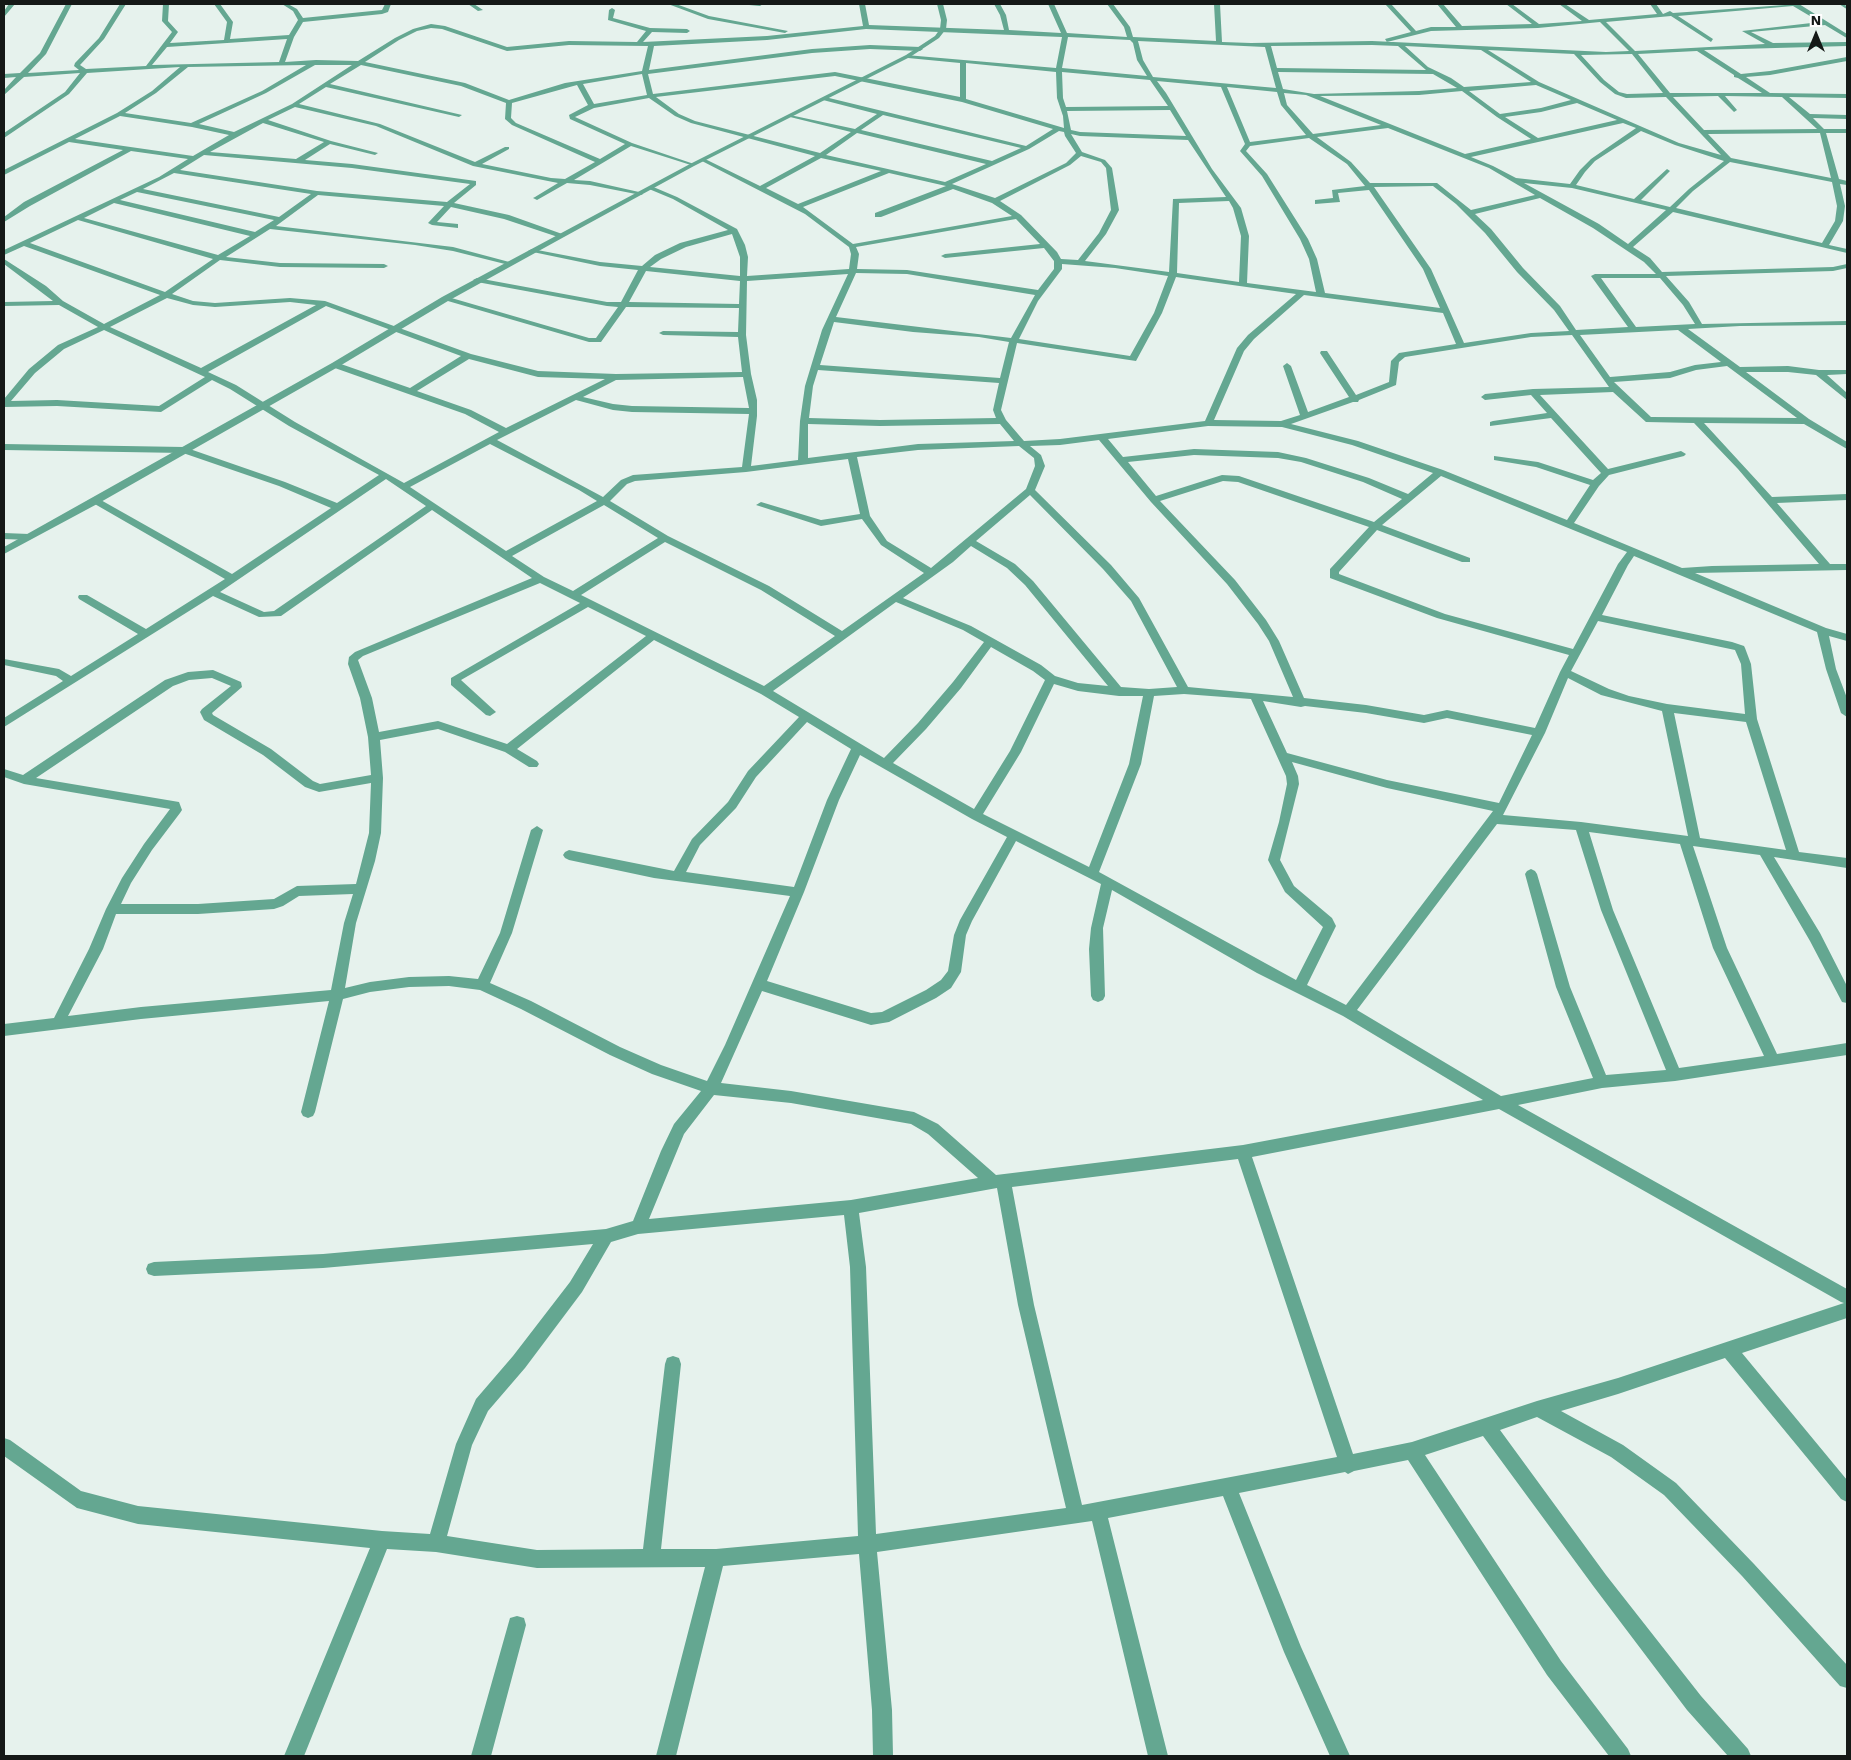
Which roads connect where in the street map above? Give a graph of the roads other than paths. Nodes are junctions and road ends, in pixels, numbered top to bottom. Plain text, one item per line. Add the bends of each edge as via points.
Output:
1 (12, 4) edge
2 (69, 4) edge
3 (123, 4) edge
4 (166, 4) edge
5 (217, 4) edge
6 (285, 4) edge
7 (471, 4) edge
8 (671, 4) edge
9 (741, 4) edge
10 (760, 4) edge
11 (862, 4) edge
12 (940, 4) edge
13 (997, 4) edge
14 (1051, 4) edge
15 (1110, 4) edge
16 (1217, 4) edge
17 (1388, 4) edge
18 (1440, 4) edge
19 (1509, 4) edge
20 (1562, 4) edge
21 (1653, 4) edge
22 (1713, 4) edge
23 (1795, 4) edge
24 (1842, 4) edge
25 (390, 5) edge
26 (1847, 7) edge
27 (1719, 9) junction
28 (480, 10) dead end
29 (612, 10) dead end
30 (1670, 13) junction
31 (1660, 14) junction
32 (4, 16) edge
33 (300, 20) junction
34 (1601, 20) junction
35 (1588, 22) junction
36 (1826, 23) junction
37 (1538, 26) junction
38 (866, 27) junction
39 (1460, 28) junction
40 (943, 29) junction
41 (650, 30) junction
42 (687, 31) dead end
43 (1007, 32) junction
44 (1414, 32) junction
45 (801, 33) junction
46 (1065, 36) junction
47 (1847, 36) edge
48 (291, 37) junction
49 (1132, 39) junction
50 (227, 40) junction
51 (1712, 40) dead end
52 (1372, 43) junction
53 (639, 44) junction
54 (651, 44) junction
55 (1219, 44) junction
56 (1399, 44) junction
57 (1847, 44) edge
58 (166, 45) junction
59 (1268, 45) junction
60 (1773, 45) junction
61 (920, 49) junction
62 (1482, 49) junction
63 (1699, 50) junction
64 (1576, 53) junction
65 (1635, 54) junction
66 (908, 56) junction
67 (1847, 60) edge
68 (282, 62) junction
69 (316, 62) junction
70 (360, 62) junction
71 (963, 62) junction
72 (186, 65) junction
73 (148, 67) junction
74 (1059, 70) junction
75 (1274, 70) junction
76 (85, 71) junction
77 (1432, 72) junction
78 (645, 73) junction
79 (22, 75) junction
80 (4, 76) edge
81 (1736, 76) junction
82 (864, 78) junction
83 (1151, 78) junction
84 (579, 82) junction
85 (1537, 83) junction
86 (325, 85) junction
87 (1223, 85) junction
88 (1278, 89) junction
89 (1464, 90) junction
90 (4, 92) edge
91 (1306, 93) junction
92 (1667, 94) junction
93 (1720, 94) junction
94 (1767, 94) junction
95 (1782, 94) junction
96 (650, 96) junction
97 (1847, 96) edge
98 (825, 100) junction
99 (963, 100) junction
100 (1576, 101) junction
101 (509, 102) junction
102 (294, 105) junction
103 (592, 106) junction
104 (1064, 108) junction
105 (1172, 108) junction
106 (1734, 110) dead end
107 (882, 113) junction
108 (119, 114) junction
109 (459, 115) dead end
110 (792, 116) junction
111 (1499, 116) junction
112 (1808, 116) junction
113 (1847, 117) edge
114 (265, 121) junction
115 (1622, 121) junction
116 (192, 125) junction
117 (1392, 126) junction
118 (1639, 129) junction
119 (1058, 130) junction
120 (1822, 131) junction
121 (1847, 131) edge
122 (854, 132) junction
123 (1067, 132) junction
124 (1702, 132) junction
125 (235, 134) junction
126 (4, 136) edge
127 (751, 136) junction
128 (1312, 137) junction
129 (1191, 138) junction
130 (68, 140) junction
131 (1537, 140) junction
132 (329, 142) junction
133 (630, 144) junction
134 (1248, 144) junction
135 (507, 148) dead end
136 (1027, 148) junction
137 (130, 149) junction
138 (204, 153) junction
139 (375, 153) dead end
140 (1080, 153) junction
141 (821, 155) junction
142 (1465, 156) junction
143 (194, 158) junction
144 (703, 160) junction
145 (1729, 160) junction
146 (298, 161) junction
147 (599, 161) junction
148 (992, 163) junction
149 (475, 165) junction
150 (692, 165) junction
151 (174, 171) junction
152 (1667, 171) dead end
153 (886, 172) junction
154 (4, 173) edge
155 (570, 180) junction
156 (1516, 180) junction
157 (1835, 181) junction
158 (1847, 183) edge
159 (946, 184) junction
160 (954, 186) junction
161 (1572, 186) junction
162 (1369, 187) junction
163 (651, 188) junction
164 (761, 188) junction
165 (137, 190) junction
166 (317, 193) junction
167 (638, 194) junction
168 (1542, 195) junction
169 (538, 198) dead end
170 (1230, 199) junction
171 (1637, 200) junction
172 (113, 201) junction
173 (995, 201) junction
174 (1318, 202) dead end
175 (449, 204) junction
176 (796, 207) junction
177 (1844, 207) edge
178 (1671, 208) junction
179 (1469, 213) junction
180 (878, 215) dead end
181 (1018, 217) junction
182 (77, 218) junction
183 (4, 220) edge
184 (280, 220) junction
185 (455, 226) dead end
186 (269, 228) junction
187 (734, 231) junction
188 (257, 235) junction
189 (560, 235) junction
190 (25, 244) junction
191 (1825, 245) junction
192 (852, 246) junction
193 (1046, 246) junction
194 (1628, 248) junction
195 (532, 251) junction
196 (1847, 251) edge
197 (4, 253) edge
198 (945, 256) dead end
199 (219, 258) junction
200 (4, 261) edge
201 (1058, 261) junction
202 (509, 263) junction
203 (1080, 263) junction
204 (384, 266) dead end
205 (1847, 266) edge
206 (644, 269) junction
207 (853, 271) junction
208 (1173, 274) junction
209 (1661, 275) junction
210 (744, 279) junction
211 (477, 280) junction
212 (1244, 285) junction
213 (1040, 293) junction
214 (1302, 293) junction
215 (166, 295) junction
216 (1321, 295) junction
217 (445, 299) junction
218 (60, 303) junction
219 (324, 303) junction
220 (4, 304) edge
221 (623, 305) junction
222 (743, 306) junction
223 (1444, 311) junction
224 (832, 319) junction
225 (1847, 324) edge
226 (1700, 326) junction
227 (1680, 327) junction
228 (104, 328) junction
229 (1633, 328) junction
230 (396, 329) junction
231 (1574, 332) junction
232 (663, 333) dead end
233 (742, 335) junction
234 (1014, 340) junction
235 (1462, 346) junction
236 (1324, 353) dead end
237 (468, 356) junction
238 (1728, 363) junction
239 (336, 365) junction
240 (1287, 366) dead end
241 (815, 367) junction
242 (1737, 370) junction
243 (1847, 372) edge
244 (1820, 373) junction
245 (206, 374) junction
246 (747, 374) junction
247 (616, 377) junction
248 (1608, 380) junction
249 (1002, 381) junction
250 (1615, 389) junction
251 (410, 392) junction
252 (1533, 392) junction
253 (574, 397) junction
254 (1485, 397) dead end
255 (1847, 397) edge
256 (1355, 400) junction
257 (4, 404) edge
258 (264, 405) junction
259 (753, 412) junction
260 (1552, 415) junction
261 (1304, 416) junction
262 (804, 421) junction
263 (1002, 421) junction
264 (1697, 421) junction
265 (1806, 421) junction
266 (1208, 423) junction
267 (1282, 424) junction
268 (1493, 424) dead end
269 (506, 432) junction
270 (1102, 437) junction
271 (1842, 439) edge
272 (490, 440) junction
273 (1021, 442) junction
274 (1847, 446) edge
275 (4, 447) edge
276 (184, 450) junction
277 (852, 454) junction
278 (1681, 454) dead end
279 (1497, 458) dead end
280 (1121, 460) junction
281 (803, 461) junction
282 (746, 469) junction
283 (1440, 472) junction
284 (1606, 473) junction
285 (386, 475) junction
286 (1595, 484) junction
287 (403, 487) junction
288 (1030, 490) junction
289 (1847, 496) edge
290 (1408, 498) junction
291 (1154, 500) junction
292 (1768, 500) junction
293 (604, 501) junction
294 (96, 502) junction
295 (761, 505) dead end
296 (432, 506) junction
297 (338, 507) junction
298 (865, 516) junction
299 (1569, 524) junction
300 (1375, 526) junction
301 (4, 536) edge
302 (29, 538) junction
303 (665, 538) junction
304 (970, 541) junction
305 (4, 551) edge
306 (1633, 551) junction
307 (504, 556) junction
308 (1466, 560) dead end
309 (1826, 566) junction
310 (1847, 567) edge
311 (1682, 571) junction
312 (931, 572) junction
313 (231, 578) junction
314 (540, 579) junction
315 (212, 592) junction
316 (573, 596) junction
317 (83, 597) dead end
318 (897, 599) junction
319 (586, 603) junction
320 (1594, 618) junction
321 (1822, 630) junction
322 (146, 634) junction
323 (653, 636) junction
324 (842, 636) junction
325 (1847, 638) edge
326 (990, 641) junction
327 (1576, 653) junction
328 (4, 662) edge
329 (1566, 672) junction
330 (1051, 679) junction
331 (70, 680) junction
332 (1184, 690) junction
333 (765, 691) junction
334 (1119, 692) junction
335 (1149, 693) junction
336 (1255, 696) junction
337 (1301, 703) junction
338 (1667, 708) junction
339 (490, 712) dead end
340 (1847, 713) edge
341 (806, 716) junction
342 (1751, 719) junction
343 (4, 723) edge
344 (1539, 733) junction
345 (374, 737) junction
346 (857, 748) junction
347 (509, 749) junction
348 (1283, 756) junction
349 (886, 763) junction
350 (533, 764) dead end
351 (4, 773) edge
352 (377, 778) junction
353 (24, 780) junction
354 (1502, 808) junction
355 (976, 816) junction
356 (1493, 819) junction
357 (1581, 826) junction
358 (537, 830) dead end
359 (1013, 836) junction
360 (1690, 840) junction
361 (1764, 852) junction
362 (569, 855) dead end
363 (1794, 855) junction
364 (1847, 863) edge
365 (1092, 874) junction
366 (1531, 874) dead end
367 (677, 877) junction
368 (1108, 882) junction
369 (361, 889) junction
370 (798, 892) junction
371 (112, 908) junction
372 (759, 984) junction
373 (482, 986) junction
374 (1298, 987) junction
375 (337, 995) junction
376 (1098, 996) dead end
377 (1847, 998) edge
378 (1348, 1012) junction
379 (58, 1023) junction
380 (4, 1030) edge
381 (1847, 1049) edge
382 (1774, 1061) junction
383 (1675, 1075) junction
384 (1602, 1082) junction
385 (711, 1088) junction
386 (1502, 1103) junction
387 (308, 1112) dead end
388 (1243, 1152) junction
389 (998, 1182) junction
390 (850, 1207) junction
391 (638, 1228) junction
392 (606, 1236) junction
393 (154, 1269) dead end
394 (1847, 1297) edge
395 (1847, 1310) edge
396 (1729, 1350) junction
397 (673, 1364) dead end
398 (1537, 1408) junction
399 (1487, 1427) junction
400 (4, 1446) edge
401 (1412, 1451) junction
402 (1348, 1465) junction
403 (1228, 1486) junction
404 (1847, 1493) edge
405 (1098, 1511) junction
406 (1076, 1515) junction
407 (382, 1540) junction
408 (436, 1543) junction
409 (867, 1544) junction
410 (716, 1558) junction
411 (651, 1560) junction
412 (517, 1624) dead end
413 (1847, 1679) edge
414 (294, 1756) edge
415 (481, 1756) edge
416 (666, 1756) edge
417 (884, 1756) edge
418 (1158, 1756) edge
419 (1340, 1756) edge
420 (1621, 1756) edge
421 (1741, 1756) edge

1 - 32 street
2 - 79 street via 43,54
3 - 76 street via 101,40 78,63 77,66
4 - 58 street via 165,21 175,32
5 - 50 street via 230,22
6 - 33 street
7 - 28 street
8 - 45 street via 708,17
9 - 10 street
11 - 38 street
12 - 40 street
13 - 43 street
14 - 46 street
15 - 49 street via 1120,15
16 - 55 street
17 - 44 street
18 - 39 street
19 - 37 street
20 - 35 street
21 - 31 street
22 - 27 street
23 - 27 street
23 - 36 street
24 - 26 street
25 - 33 street via 382,12
27 - 30 street
29 - 41 street via 610,19
30 - 31 street
30 - 51 street
31 - 34 street
33 - 48 street
34 - 35 street
34 - 65 street
35 - 37 street
36 - 47 street
36 - 60 street via 1745,31
37 - 39 street
38 - 40 street
38 - 45 street
39 - 44 street
40 - 43 street
40 - 61 street
41 - 42 street
41 - 53 street
43 - 46 street
44 - 52 street
45 - 54 street
46 - 49 street
46 - 74 street
48 - 50 street
48 - 68 street
49 - 55 street
49 - 83 street
50 - 58 street
52 - 56 street
52 - 59 street
53 - 54 street
53 - 70 street via 569,43 507,49 443,27 431,26 397,39
54 - 78 street
55 - 59 street
56 - 62 street
56 - 77 street
57 - 60 street
58 - 73 street
59 - 75 street
60 - 63 street
61 - 66 street
61 - 78 street via 820,50
62 - 64 street
62 - 85 street
63 - 65 street
63 - 81 street
64 - 65 street
64 - 92 street via 1593,73 1621,95
65 - 92 street
66 - 71 street
66 - 82 street
67 - 81 street
68 - 69 street
68 - 72 street
69 - 70 street
69 - 116 street via 264,92
70 - 86 street
70 - 101 street via 463,84
71 - 74 street
71 - 99 street
72 - 73 street
72 - 108 street via 154,92
73 - 76 street
74 - 83 street
74 - 104 street via 1058,87
75 - 77 street
75 - 88 street
76 - 79 street
76 - 126 street via 67,93
77 - 89 street
78 - 84 street
78 - 96 street
79 - 80 street
79 - 90 street
81 - 94 street
82 - 96 street via 825,74
82 - 98 street
82 - 99 street
83 - 87 street
83 - 105 street
84 - 101 street
84 - 103 street
85 - 89 street
85 - 100 street
86 - 102 street
86 - 109 street
87 - 88 street
87 - 134 street
88 - 91 street
88 - 128 street via 1284,105
89 - 91 street via 1395,94
89 - 111 street
91 - 117 street
92 - 93 street
92 - 124 street
93 - 94 street
93 - 106 street
94 - 95 street
95 - 97 street
95 - 112 street
96 - 103 street
96 - 127 street via 685,119
98 - 107 street
98 - 110 street
99 - 119 street
100 - 111 street
100 - 115 street
101 - 147 street via 508,119 514,124
102 - 114 street
102 - 149 street via 378,125
103 - 133 street via 572,118
104 - 105 street
104 - 123 street
105 - 129 street
107 - 122 street
107 - 136 street
108 - 116 street
108 - 130 street
110 - 122 street
110 - 127 street
111 - 131 street
112 - 113 street
112 - 120 street
114 - 125 street
114 - 132 street
115 - 118 street
115 - 131 street
116 - 125 street
117 - 128 street
117 - 142 street
118 - 145 street
118 - 161 street via 1593,160
119 - 123 street
119 - 136 street
120 - 121 street
120 - 124 street
120 - 157 street
122 - 141 street
122 - 148 street
123 - 129 street via 1112,137
123 - 140 street
124 - 145 street
125 - 138 street
127 - 141 street
127 - 144 street
128 - 134 street
128 - 162 street via 1348,164
129 - 170 street
130 - 137 street
130 - 154 street
131 - 142 street
132 - 139 street
132 - 146 street
133 - 147 street
133 - 150 street
134 - 216 street via 1243,152 1265,175 1304,239
135 - 149 street
136 - 148 street
137 - 143 street
137 - 183 street via 27,204
138 - 143 street
138 - 146 street
140 - 173 street via 1068,164
140 - 203 street via 1104,161 1109,168 1115,210
141 - 153 street
141 - 164 street
142 - 156 street
143 - 151 street
144 - 150 street
144 - 164 street
145 - 157 street
145 - 178 street
146 - 175 street via 475,183
147 - 155 street
148 - 159 street
149 - 155 street via 551,180
150 - 163 street
151 - 165 street
151 - 166 street
152 - 171 street
153 - 159 street
153 - 176 street
155 - 167 street
155 - 169 street
156 - 161 street
156 - 168 street
157 - 158 street
157 - 177 street
159 - 160 street
160 - 173 street
160 - 180 street
161 - 171 street
162 - 174 street via 1334,190 1337,200
162 - 179 street via 1435,184
162 - 223 street via 1427,269
163 - 167 street
163 - 187 street via 688,204
164 - 176 street
165 - 172 street
165 - 184 street
166 - 175 street
166 - 184 street
167 - 189 street
168 - 179 street
168 - 194 street
170 - 208 street via 1176,201
170 - 212 street via 1242,221 1245,236
171 - 178 street
172 - 182 street
172 - 188 street
173 - 181 street
175 - 185 street via 432,223
175 - 189 street via 506,217
176 - 192 street via 832,228
177 - 191 street
178 - 191 street
178 - 194 street
179 - 231 street via 1557,308
181 - 192 street
181 - 193 street
182 - 190 street
182 - 199 street
184 - 186 street
186 - 188 street
186 - 202 street via 415,243
187 - 206 street via 670,251
187 - 210 street via 744,257
188 - 199 street
189 - 195 street
190 - 197 street
190 - 215 street
191 - 196 street
192 - 207 street via 855,254
193 - 198 street
193 - 201 street
194 - 209 street via 1647,260
195 - 202 street
195 - 206 street
199 - 204 street via 280,266
199 - 215 street
200 - 218 street
201 - 203 street
201 - 213 street via 1053,277
202 - 211 street
203 - 208 street
205 - 209 street
206 - 210 street
206 - 221 street
207 - 210 street
207 - 213 street via 926,274
207 - 224 street
208 - 212 street
208 - 234 street via 1158,313 1133,359
209 - 226 street
209 - 229 street via 1595,276
210 - 222 street
211 - 217 street
211 - 221 street via 590,302
212 - 214 street
213 - 234 street
214 - 216 street
214 - 266 street via 1240,350
215 - 219 street via 215,305 290,300
215 - 228 street
216 - 223 street
217 - 221 street via 595,341
217 - 230 street
218 - 220 street
218 - 228 street
219 - 230 street
219 - 245 street
221 - 222 street
222 - 233 street
223 - 235 street
224 - 234 street
224 - 241 street
225 - 226 street
226 - 227 street
227 - 229 street
227 - 238 street
228 - 245 street
228 - 257 street via 82,336 49,356
229 - 231 street
230 - 237 street
230 - 239 street
231 - 235 street via 1509,337
231 - 248 street
232 - 233 street
233 - 246 street
234 - 249 street
235 - 256 street via 1398,357 1394,360 1393,382
236 - 256 street
237 - 247 street via 538,374
237 - 251 street
238 - 242 street
238 - 248 street via 1670,375
239 - 251 street
239 - 258 street
240 - 261 street
241 - 249 street
241 - 262 street
242 - 244 street via 1788,369
242 - 265 street
243 - 244 street
244 - 255 street
245 - 257 street via 161,409 57,403
245 - 258 street
246 - 247 street
246 - 259 street
247 - 253 street
248 - 250 street
249 - 263 street via 998,410
250 - 252 street
250 - 264 street via 1649,420
251 - 269 street via 468,412
252 - 254 street
252 - 260 street
253 - 259 street via 613,407
253 - 269 street
256 - 261 street
258 - 276 street
258 - 285 street via 292,424
259 - 282 street
260 - 268 street
260 - 284 street
261 - 267 street
262 - 263 street
262 - 281 street
263 - 273 street
264 - 265 street
264 - 292 street
265 - 271 street
266 - 267 street
266 - 270 street
267 - 283 street via 1355,443
269 - 272 street
270 - 273 street
270 - 280 street
271 - 274 street
272 - 287 street
272 - 293 street
273 - 277 street
273 - 288 street via 1038,457 1040,466
275 - 276 street
276 - 294 street
276 - 297 street
277 - 281 street
277 - 298 street
278 - 284 street
279 - 286 street via 1538,465
280 - 290 street via 1194,452 1278,455 1303,460
280 - 291 street
281 - 282 street
282 - 293 street via 633,478
283 - 290 street
283 - 299 street
284 - 286 street
285 - 287 street
285 - 297 street
286 - 299 street
287 - 296 street
288 - 304 street
288 - 332 street via 1107,567 1135,600
289 - 292 street
290 - 300 street
291 - 300 street via 1222,478 1232,478
291 - 337 street via 1231,582 1262,622 1274,641
292 - 309 street
293 - 303 street
293 - 307 street
294 - 302 street
294 - 313 street
295 - 298 street via 821,523
296 - 307 street
296 - 315 street via 276,614 263,615
297 - 313 street
298 - 312 street via 884,543
299 - 306 street
300 - 308 street
300 - 327 street via 1334,571 1334,576 1441,616
301 - 302 street
302 - 305 street
303 - 316 street
303 - 324 street via 765,588
304 - 312 street
304 - 334 street via 1011,566 1029,583
306 - 311 street
306 - 320 street
307 - 314 street
309 - 310 street
309 - 311 street
311 - 321 street
312 - 318 street
313 - 315 street
314 - 316 street
314 - 345 street via 359,654 353,664 366,698
315 - 322 street
316 - 319 street
317 - 322 street
318 - 324 street
318 - 326 street
319 - 323 street
319 - 339 street via 456,678 455,682
320 - 327 street
320 - 342 street via 1740,648 1746,664
321 - 325 street
321 - 340 street via 1831,670
322 - 331 street
323 - 333 street
323 - 347 street
324 - 333 street
326 - 330 street
326 - 349 street via 957,685
327 - 329 street
328 - 331 street via 59,673
329 - 338 street via 1628,700
329 - 344 street
330 - 334 street via 1078,687
330 - 355 street via 1015,752
331 - 343 street
332 - 335 street
332 - 336 street
333 - 341 street
334 - 335 street
335 - 365 street via 1135,764
336 - 337 street
336 - 348 street
337 - 344 street via 1424,719 1447,714
338 - 342 street
338 - 360 street
341 - 346 street
341 - 367 street via 752,774 732,805 696,842
342 - 363 street
344 - 354 street
345 - 347 street via 438,725
345 - 352 street
346 - 349 street
346 - 370 street
347 - 350 street
348 - 354 street via 1387,784
348 - 374 street via 1292,776 1292,793 1274,860 1289,889 1330,926
349 - 355 street
351 - 353 street
352 - 353 street via 319,788 309,784 267,752 208,716 206,712 237,688 237,685 213,674 188,676 169,683
352 - 369 street via 375,833
353 - 371 street via 175,805 176,810 148,847
354 - 356 street
355 - 359 street
356 - 357 street
356 - 378 street
357 - 360 street
357 - 383 street via 1607,910
358 - 373 street via 506,933
359 - 365 street
359 - 372 street via 966,920 954,972 946,984 931,994 884,1018 871,1020
360 - 361 street
360 - 382 street via 1720,948
361 - 363 street
361 - 377 street
362 - 367 street
363 - 364 street
365 - 368 street
366 - 384 street via 1563,988
367 - 370 street
368 - 374 street
368 - 376 street via 1097,928
369 - 371 street via 297,891 274,904
369 - 375 street via 350,922
370 - 372 street
371 - 379 street via 96,949
372 - 385 street
373 - 375 street via 449,981 409,982
373 - 385 street via 657,1070
374 - 378 street
375 - 379 street
375 - 387 street
378 - 386 street
379 - 380 street
381 - 382 street
382 - 383 street
383 - 384 street
384 - 386 street
385 - 389 street via 790,1097 914,1118 933,1128
385 - 391 street via 679,1129
386 - 388 street
386 - 394 street
388 - 389 street
388 - 402 street
389 - 390 street
389 - 406 street
390 - 391 street
390 - 409 street via 858,1267
391 - 392 street
392 - 393 street via 323,1261
392 - 408 street via 576,1287 482,1405 464,1444
395 - 396 street
396 - 398 street
396 - 404 street
397 - 411 street
398 - 399 street
398 - 413 street via 1617,1452 1670,1489
399 - 401 street
399 - 421 street via 1694,1703
400 - 407 street via 77,1499 101,1506 138,1515
401 - 402 street
401 - 420 street via 1554,1668
402 - 403 street
403 - 405 street
403 - 419 street via 1293,1652
405 - 406 street
405 - 418 street
406 - 409 street
407 - 408 street
407 - 414 street
408 - 411 street via 537,1558
409 - 410 street
409 - 417 street
410 - 411 street
410 - 416 street
412 - 415 street

